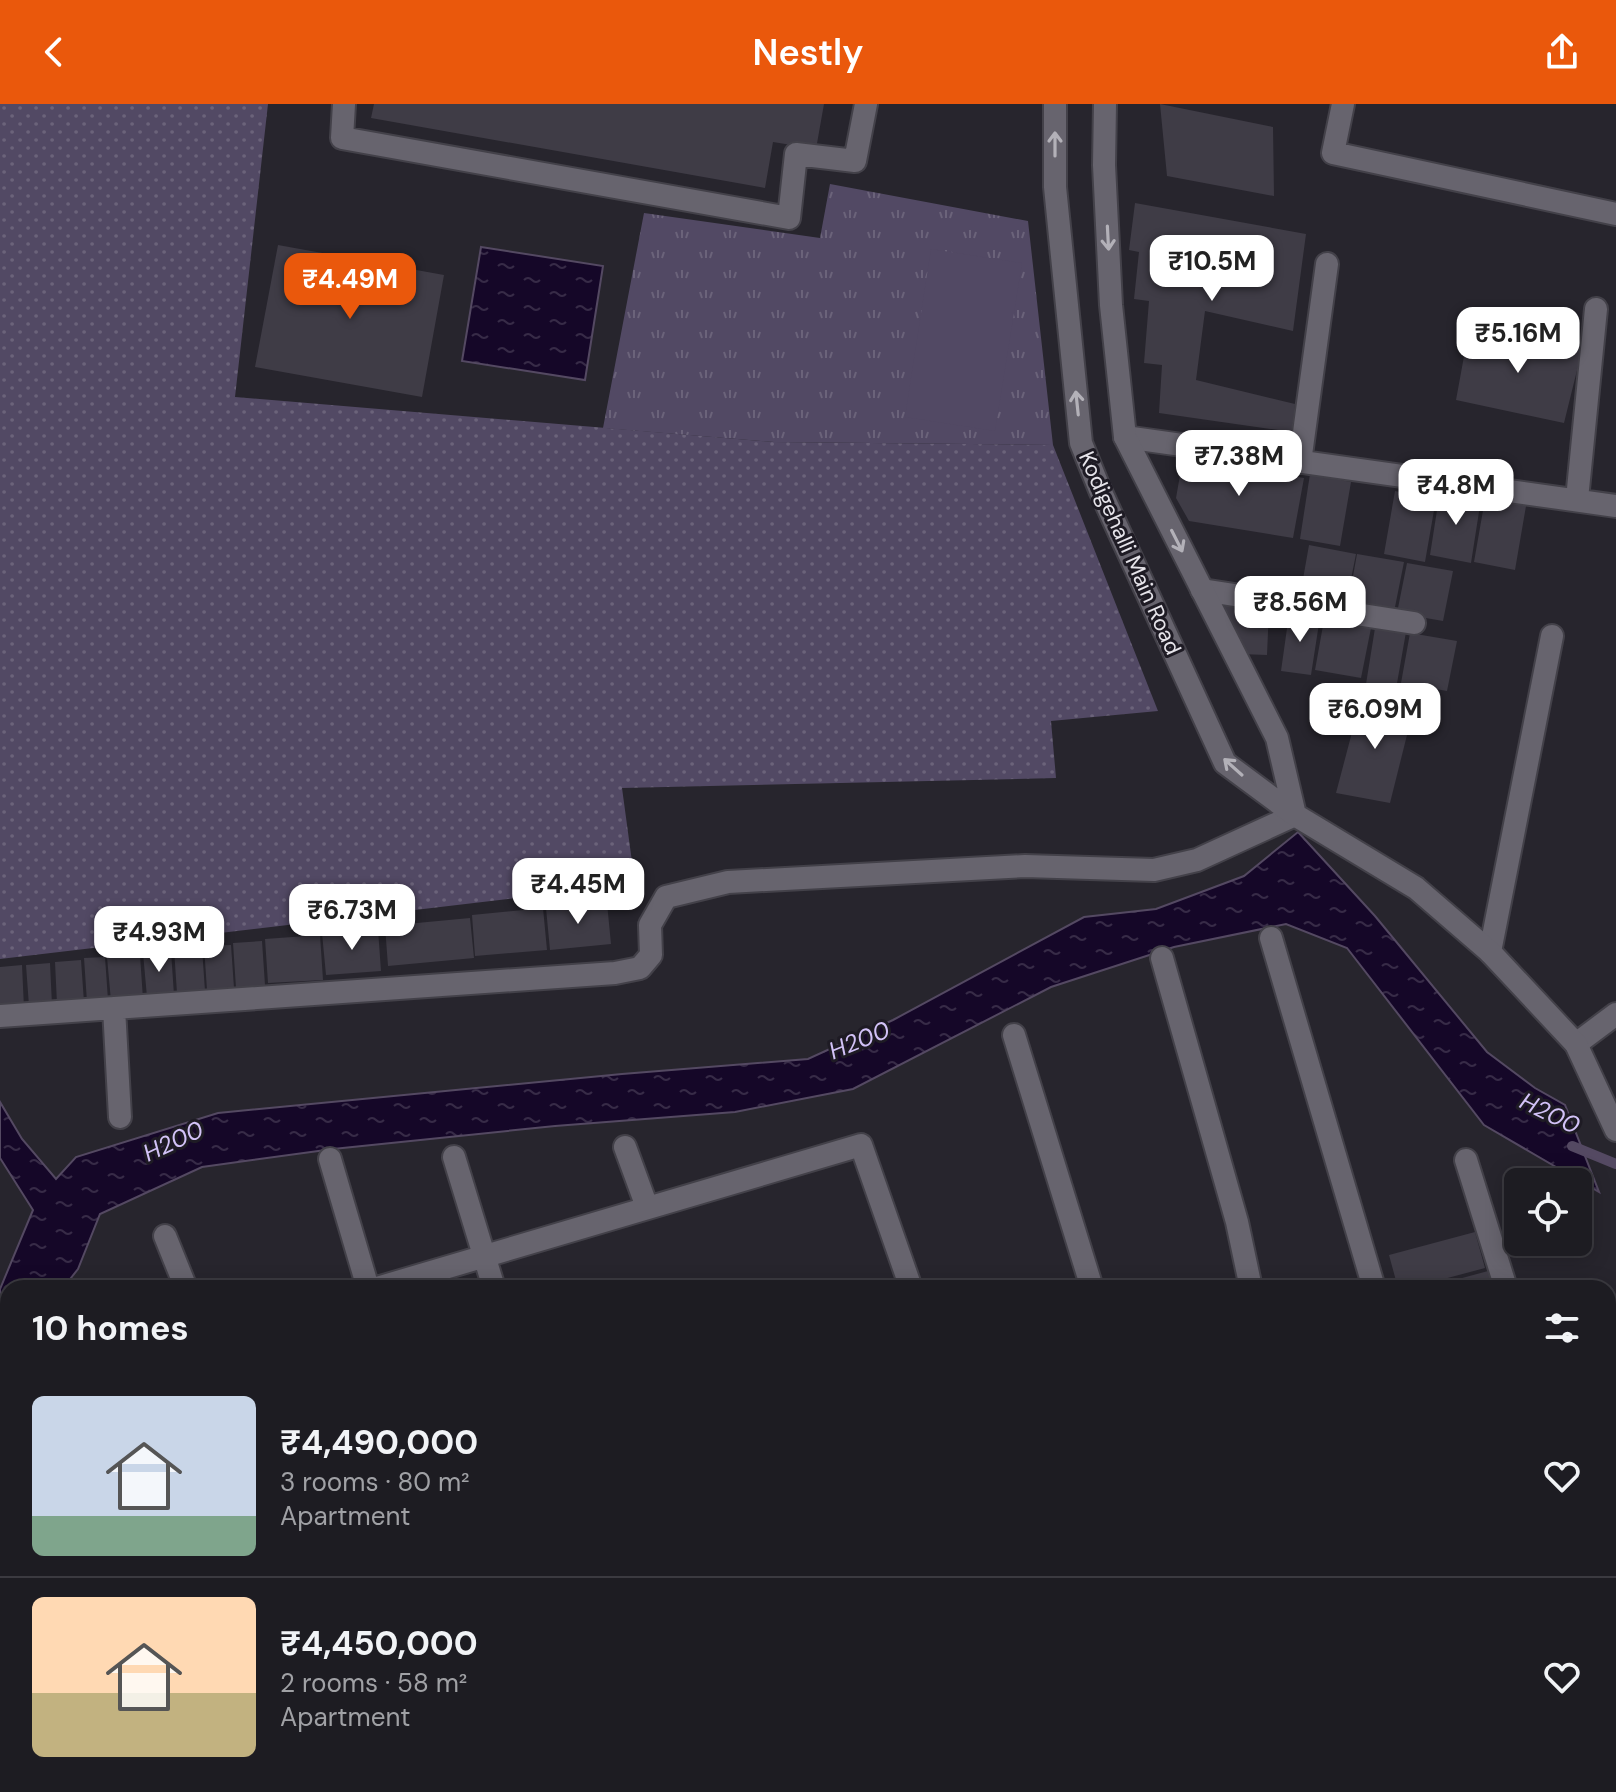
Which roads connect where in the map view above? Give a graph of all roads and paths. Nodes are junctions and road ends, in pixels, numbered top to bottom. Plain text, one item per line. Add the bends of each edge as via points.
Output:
1 (344, 104) edge
2 (866, 104) edge
3 (1055, 104) edge
4 (1105, 104) edge
5 (1343, 104) edge
6 (1616, 214) edge
7 (1327, 264) dead end
8 (1596, 309) dead end
9 (1125, 437) junction
10 (1300, 462) junction
11 (1577, 499) junction
12 (1616, 506) edge
13 (1202, 590) junction
14 (1414, 623) dead end
15 (1552, 636) dead end
16 (1295, 815) junction
17 (1271, 938) dead end
18 (1490, 952) junction
19 (1162, 958) dead end
20 (114, 1008) junction
21 (1616, 1014) edge
22 (0, 1016) edge
23 (1014, 1035) dead end
24 (1576, 1044) junction
25 (120, 1117) dead end
26 (1616, 1130) edge
27 (625, 1147) dead end
28 (454, 1157) dead end
29 (330, 1159) dead end
30 (1466, 1160) dead end
31 (647, 1207) junction
32 (165, 1236) dead end
33 (485, 1255) junction
34 (183, 1280) edge
35 (366, 1280) edge
36 (403, 1280) edge
37 (492, 1280) edge
38 (908, 1280) edge
39 (1090, 1280) edge
40 (1249, 1280) edge
41 (1372, 1280) edge
42 (1504, 1280) edge

1 - 2 street via 342,138 789,218 796,154 855,161
16 -> 3 street, Kodigehalli Main Road via 1225,763 1081,443 1055,187
4 -> 9 street, Kodigehalli Main Road via 1111,305
5 - 6 street via 1333,153
7 - 10 street
8 - 11 street
9 - 10 street
9 -> 13 street, Kodigehalli Main Road
10 - 11 street
11 - 12 street
13 - 14 street
13 - 16 street, Kodigehalli Main Road via 1277,738
15 - 18 street
16 - 18 street, Kodigehalli Main Road via 1416,888
16 - 20 street via 1197,860 1154,870 1025,866 728,882 666,897 650,925 651,955 640,968 615,973
17 - 41 street
18 - 24 street, Kodigehalli Main Road
19 - 40 street
20 - 22 street
20 - 25 street
21 - 24 street
23 - 39 street
24 - 26 street, Kodigehalli Main Road
27 - 31 street
28 - 33 street
29 - 35 street
30 - 42 street
31 - 33 street
31 - 38 street via 861,1145
32 - 34 street
33 - 36 street
33 - 37 street

